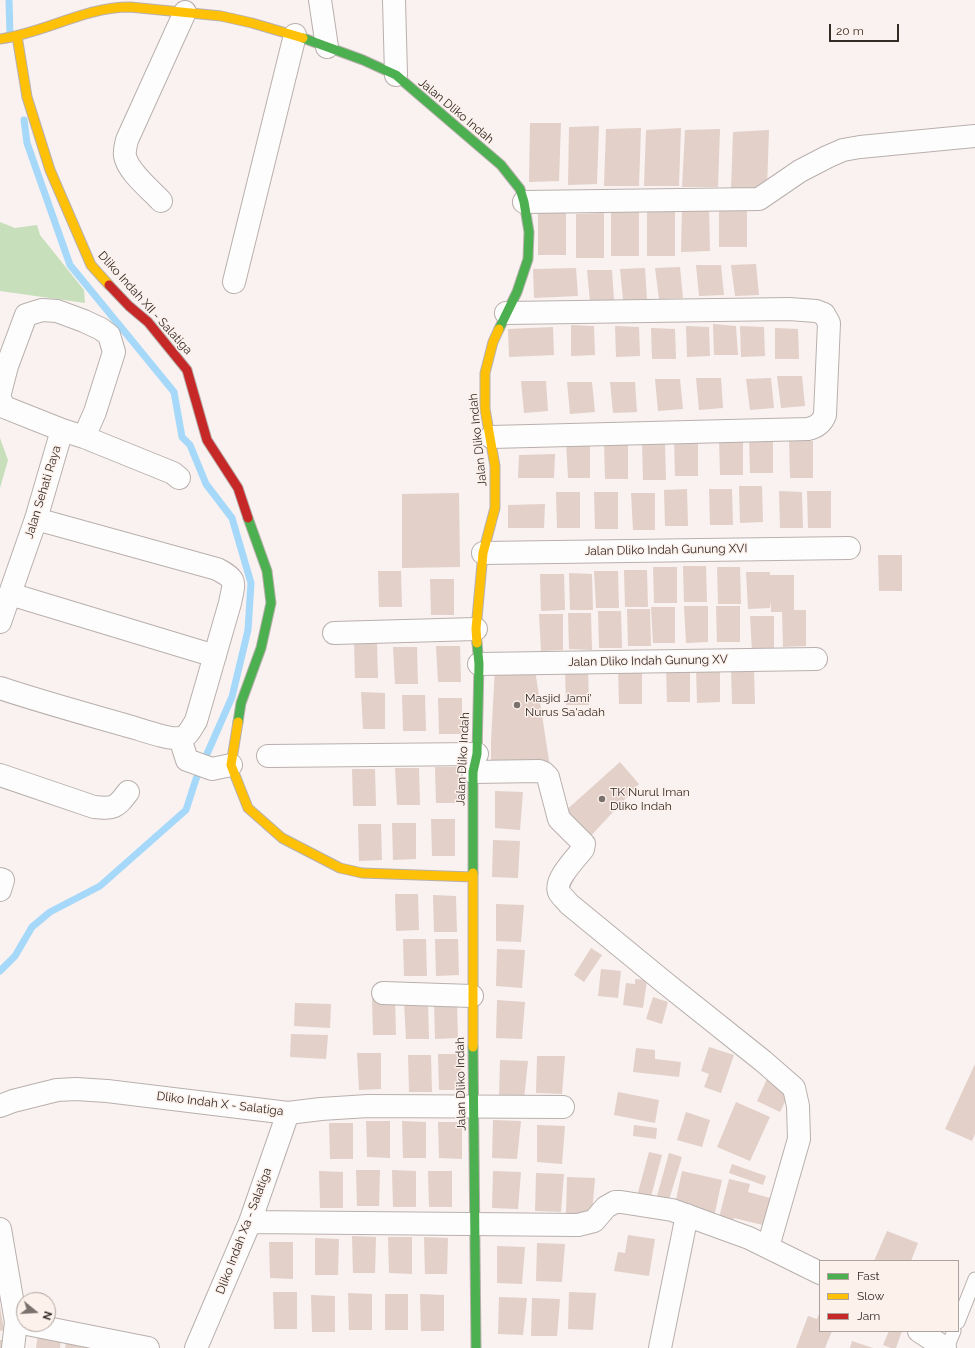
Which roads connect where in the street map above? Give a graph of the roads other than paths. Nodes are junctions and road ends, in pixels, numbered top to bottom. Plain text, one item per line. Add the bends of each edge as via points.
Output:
1 (320, 0) edge
2 (394, 0) edge
3 (185, 12) junction
4 (295, 35) junction
5 (16, 37) junction
6 (1, 39) edge
7 (327, 47) junction
8 (396, 75) junction
9 (975, 136) edge
10 (161, 201) dead end
11 (524, 202) junction
12 (234, 282) dead end
13 (506, 313) junction
14 (0, 393) edge
15 (0, 397) edge
16 (62, 430) junction
17 (491, 437) junction
18 (84, 438) junction
19 (180, 478) dead end
20 (36, 519) junction
21 (849, 548) dead end
22 (483, 553) junction
23 (10, 594) junction
24 (0, 622) edge
25 (476, 629) junction
26 (334, 633) dead end
27 (215, 656) junction
28 (816, 659) dead end
29 (479, 664) junction
30 (0, 688) edge
31 (180, 738) junction
32 (268, 756) dead end
33 (475, 763) junction
34 (222, 767) junction
35 (0, 775) edge
36 (128, 792) dead end
37 (473, 877) junction
38 (0, 879) edge
39 (0, 890) edge
40 (383, 994) dead end
41 (472, 996) junction
42 (0, 1106) edge
43 (474, 1106) junction
44 (563, 1107) dead end
45 (288, 1113) junction
46 (687, 1215) junction
47 (250, 1222) junction
48 (474, 1224) junction
49 (0, 1229) edge
50 (768, 1247) junction
51 (819, 1272) edge
52 (975, 1279) edge
53 (16, 1297) edge
54 (959, 1319) edge
55 (56, 1330) edge
56 (19, 1332) edge
57 (921, 1332) edge
58 (947, 1344) edge
59 (13, 1348) edge
60 (148, 1348) edge
61 (196, 1348) edge
62 (476, 1348) edge
63 (660, 1348) edge

1 - 7 street
2 - 8 street
3 - 4 street, Jalan Dliko Indah via 221,16
3 - 5 street, Jalan Dliko Indah via 117,7 93,11
3 - 10 street via 125,148 125,157 132,170
4 - 7 street, Jalan Dliko Indah
4 - 12 street
5 - 6 street, Jalan Dliko Indah
5 - 34 street, Dliko Indah XII - Salatiga via 27,97 50,170 91,264 129,306 148,322 187,370 208,440 238,488 267,572 271,603 262,648 241,703
7 - 8 street, Jalan Dliko Indah
8 - 11 street, Jalan Dliko Indah via 502,165 520,189
9 - 11 street via 843,150 800,171 759,198
11 - 13 street, Jalan Dliko Indah via 529,232 528,259
13 - 17 street, Jalan Dliko Indah via 493,342 485,373 485,409
13 - 17 street via 789,309 816,311 824,314 829,323 825,414 822,422 815,428 808,429
14 - 18 street via 26,315 42,310 57,312 101,329 109,335 114,352
15 - 16 street, Jalan Sehati Raya via 4,407
16 - 18 street
16 - 20 street, Jalan Sehati Raya
17 - 22 street, Jalan Dliko Indah via 495,466 495,508
18 - 19 street
20 - 23 street, Jalan Sehati Raya
20 - 27 street via 216,569 228,575 234,586
21 - 22 street, Jalan Dliko Indah Gunung XVI
22 - 25 street, Jalan Dliko Indah
23 - 24 street, Jalan Sehati Raya
23 - 27 street
25 - 26 street
25 - 29 street, Jalan Dliko Indah
27 - 31 street via 196,721 190,731
28 - 29 street, Jalan Dliko Indah Gunung XV
29 - 33 street, Jalan Dliko Indah
30 - 31 street via 150,732
31 - 34 street via 187,760
32 - 33 street
33 - 37 street, Jalan Dliko Indah
33 - 50 street via 539,771 548,777 559,819 584,844 583,849 562,876 558,884 559,891 570,904 794,1088 798,1106 799,1139
34 - 37 street via 248,808 282,838 334,866 362,873
35 - 36 street via 94,807 109,809 118,804
37 - 41 street, Jalan Dliko Indah
38 - 39 street via 3,880
40 - 41 street
41 - 43 street, Jalan Dliko Indah
42 - 45 street, Dliko Indah X - Salatiga via 57,1090 76,1089
43 - 44 street, Dliko Indah X - Salatiga
43 - 45 street, Dliko Indah X - Salatiga via 368,1106
43 - 48 street, Jalan Dliko Indah
45 - 47 street, Dliko Indah Xa - Salatiga
46 - 48 street via 672,1210 621,1202 611,1204 594,1221 584,1225
46 - 50 street
46 - 63 street
47 - 48 street
47 - 61 street, Dliko Indah Xa - Salatiga
48 - 62 street, Jalan Dliko Indah
49 - 53 street
50 - 51 street
52 - 54 lane
55 - 60 street
56 - 59 street
57 - 58 street

